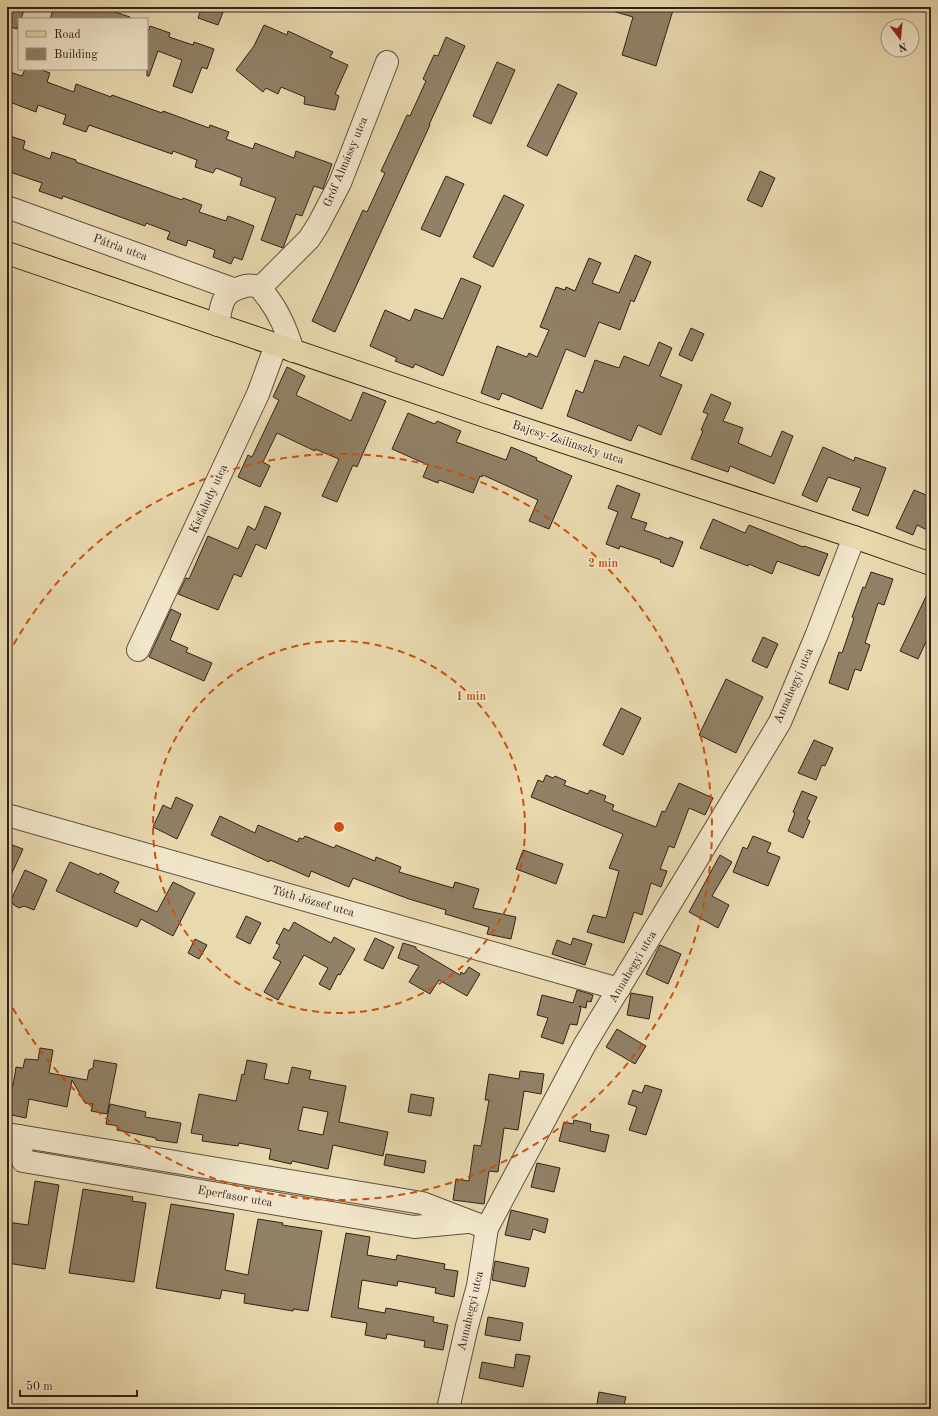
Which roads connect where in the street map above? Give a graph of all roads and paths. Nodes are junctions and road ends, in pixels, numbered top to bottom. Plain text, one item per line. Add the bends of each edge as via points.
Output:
1 (387, 62) dead end
2 (7, 207) edge
3 (7, 253) edge
4 (260, 288) junction
5 (233, 289) junction
6 (211, 323) junction
7 (284, 348) junction
8 (854, 537) junction
9 (931, 564) edge
10 (138, 650) dead end
11 (7, 815) edge
12 (619, 989) junction
13 (13, 1135) edge
14 (479, 1225) junction
15 (448, 1409) edge

1 - 4 street, Gróf Almássy utca via 340,183 318,225 309,239
2 - 5 street, Pátria utca
3 - 6 main road, Bajcsy-Zsilinszky utca
4 - 5 street via 245,286
4 - 7 street via 285,326
5 - 6 street via 223,300
6 - 7 main road, Bajcsy-Zsilinszky utca
7 - 8 main road, Bajcsy-Zsilinszky utca
7 - 10 street, Kisfaludy utca via 258,394
8 - 9 main road, Bajcsy-Zsilinszky utca
8 - 12 street, Annahegyi utca via 780,722
11 - 12 street, Tóth József utca
12 - 14 street, Annahegyi utca
13 - 14 street, Eperfasor utca via 23,1161 414,1227
14 - 15 street, Annahegyi utca via 478,1286

